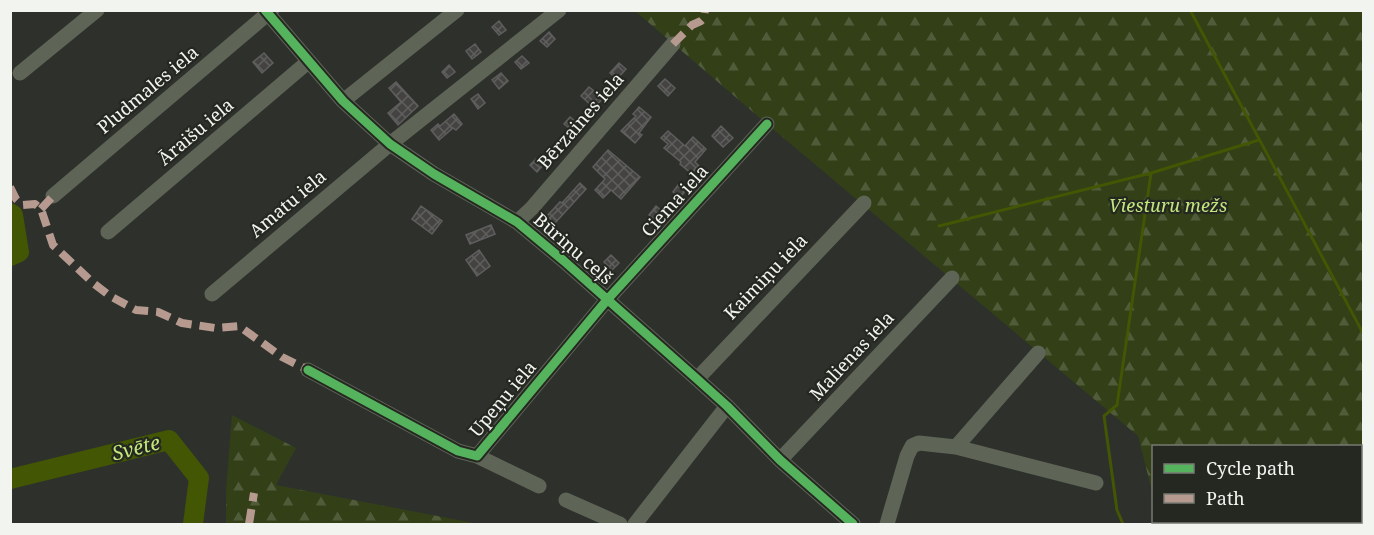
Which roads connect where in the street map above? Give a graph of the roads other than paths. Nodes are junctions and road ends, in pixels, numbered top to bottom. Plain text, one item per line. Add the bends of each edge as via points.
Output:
1 (97, 10) edge
2 (457, 10) edge
3 (559, 10) edge
4 (268, 12) edge
5 (673, 44) dead end
6 (309, 61) junction
7 (20, 73) dead end
8 (343, 101) junction
9 (767, 124) dead end
10 (390, 144) junction
11 (54, 196) dead end
12 (864, 203) dead end
13 (517, 222) junction
14 (108, 232) dead end
15 (952, 278) dead end
16 (212, 294) dead end
17 (608, 300) junction
18 (1038, 353) dead end
19 (308, 370) dead end
20 (697, 379) junction
21 (727, 406) junction
22 (956, 447) junction
23 (477, 456) junction
24 (780, 460) junction
25 (1096, 483) dead end
26 (539, 486) dead end
27 (567, 500) dead end
28 (620, 525) edge
29 (635, 525) edge
30 (853, 525) edge
31 (887, 525) edge

1 - 7 street
2 - 8 street
3 - 10 street, Amatu iela
4 - 6 street, Būriņu ceļš
4 - 11 street, Pludmales iela
5 - 13 street, Bērzaines iela
6 - 8 street, Būriņu ceļš
6 - 14 street, Āraišu iela
8 - 10 street, Būriņu ceļš
9 - 17 street, Ciema iela
10 - 13 street, Būriņu ceļš
10 - 16 street, Amatu iela
12 - 20 street, Kaimiņu iela
13 - 17 street, Būriņu ceļš
15 - 24 street, Malienas iela
17 - 20 street, Būriņu ceļš
17 - 23 street, Upeņu iela
18 - 22 street
19 - 23 street, Upeņu iela via 458,451
20 - 21 street, Būriņu ceļš
21 - 24 street, Būriņu ceļš
21 - 29 street
22 - 25 street
22 - 31 street via 919,443 912,446
23 - 26 street
24 - 30 street, Būriņu ceļš
27 - 28 street

